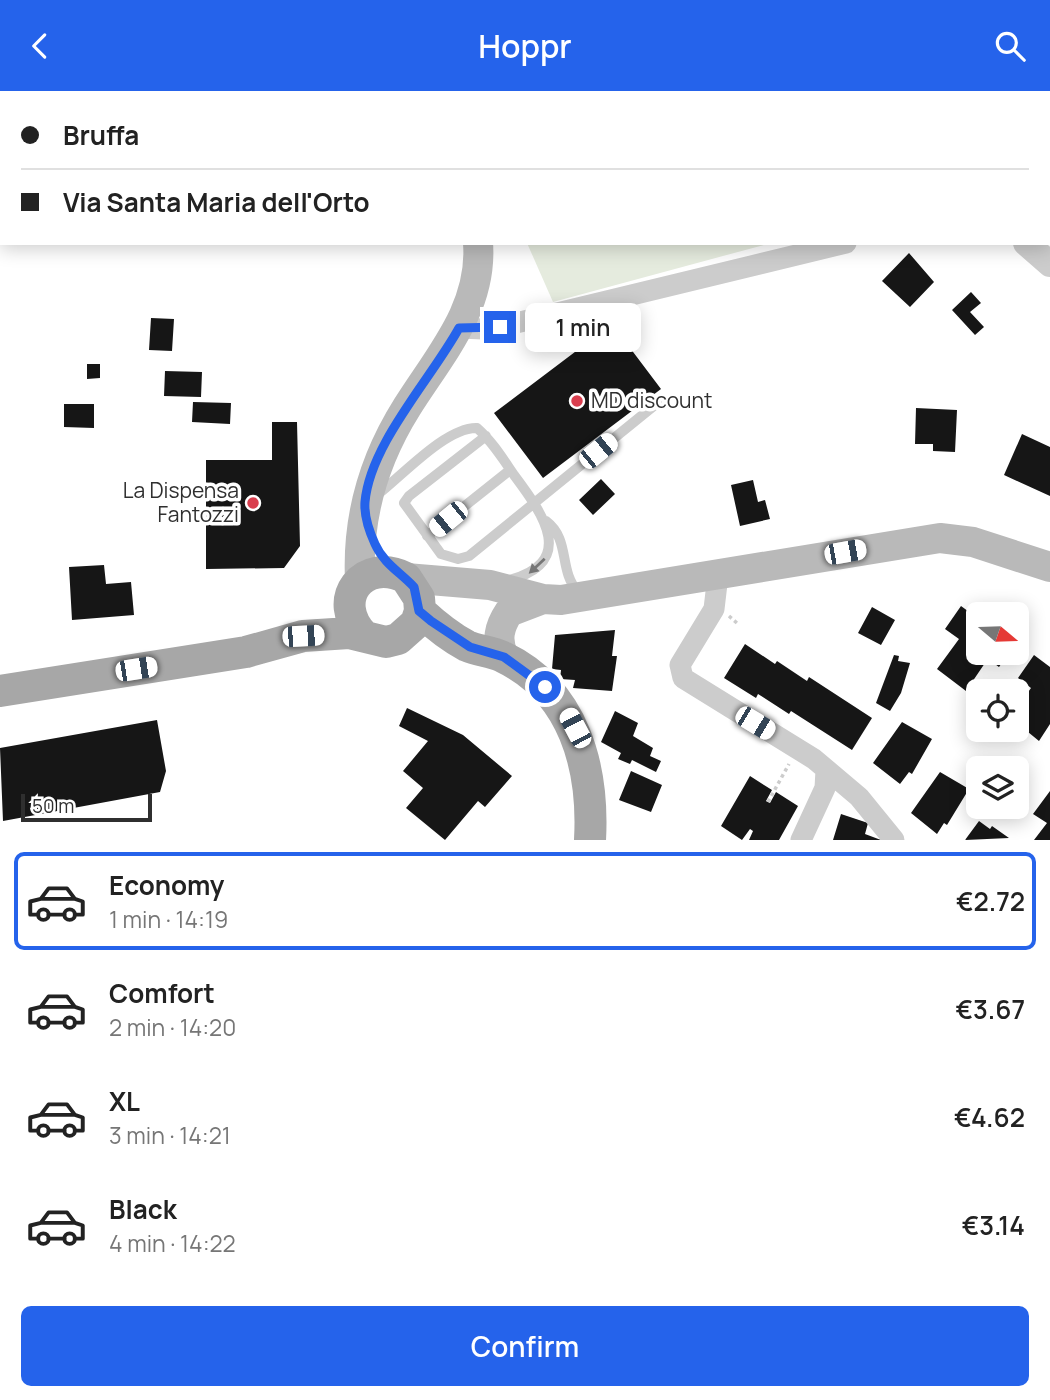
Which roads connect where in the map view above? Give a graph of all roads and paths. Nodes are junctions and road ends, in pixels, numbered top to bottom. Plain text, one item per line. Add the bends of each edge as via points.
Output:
1 (478, 245) edge
2 (838, 245) edge
3 (1028, 245) edge
4 (1050, 264) edge
5 (459, 328) junction
6 (662, 400) dead end
7 (486, 436) junction
8 (510, 470) junction
9 (535, 502) junction
10 (365, 504) junction
11 (544, 519) junction
12 (427, 536) junction
13 (1050, 567) edge
14 (400, 575) junction
15 (718, 575) junction
16 (482, 585) junction
17 (354, 591) junction
18 (586, 598) junction
19 (543, 599) junction
20 (419, 611) junction
21 (731, 619) dead end
22 (738, 624) dead end
23 (363, 635) junction
24 (303, 636) junction
25 (398, 639) junction
26 (470, 647) junction
27 (504, 657) junction
28 (0, 691) edge
29 (787, 769) dead end
30 (826, 770) junction
31 (768, 802) dead end
32 (590, 840) edge
33 (801, 840) edge
34 (894, 840) edge

1 - 5 main road via 473,291
2 - 5 street via 516,323
3 - 4 street
5 - 10 main road via 393,431
6 - 9 lane
7 - 8 lane
7 - 10 lane via 477,428 458,432
7 - 12 lane via 404,503
8 - 9 lane
8 - 12 lane
9 - 11 lane
9 - 12 lane via 469,556 458,559 441,554
10 - 14 main road via 376,546
10 - 17 main road
11 -> 16 lane via 549,548 540,566 517,578
11 - 18 lane via 561,539 569,581
13 - 15 main road via 973,541 940,538
14 - 16 main road
14 - 17 main road via 370,573
14 - 20 main road via 419,598
15 - 18 main road
15 - 30 street via 714,609 676,677
16 - 19 main road
16 - 20 main road
17 - 23 main road via 354,626
17 - 24 main road
18 - 19 main road
19 - 27 main road via 509,612 500,631
20 - 25 main road via 416,622
20 - 26 main road
21 - 22 path
23 - 24 main road
23 - 25 main road via 386,642
24 - 28 main road via 246,652
25 - 26 main road
26 - 27 main road
27 - 32 main road via 545,687 575,728 587,772
29 - 31 path
30 - 33 street via 825,788
30 - 34 street via 859,797

